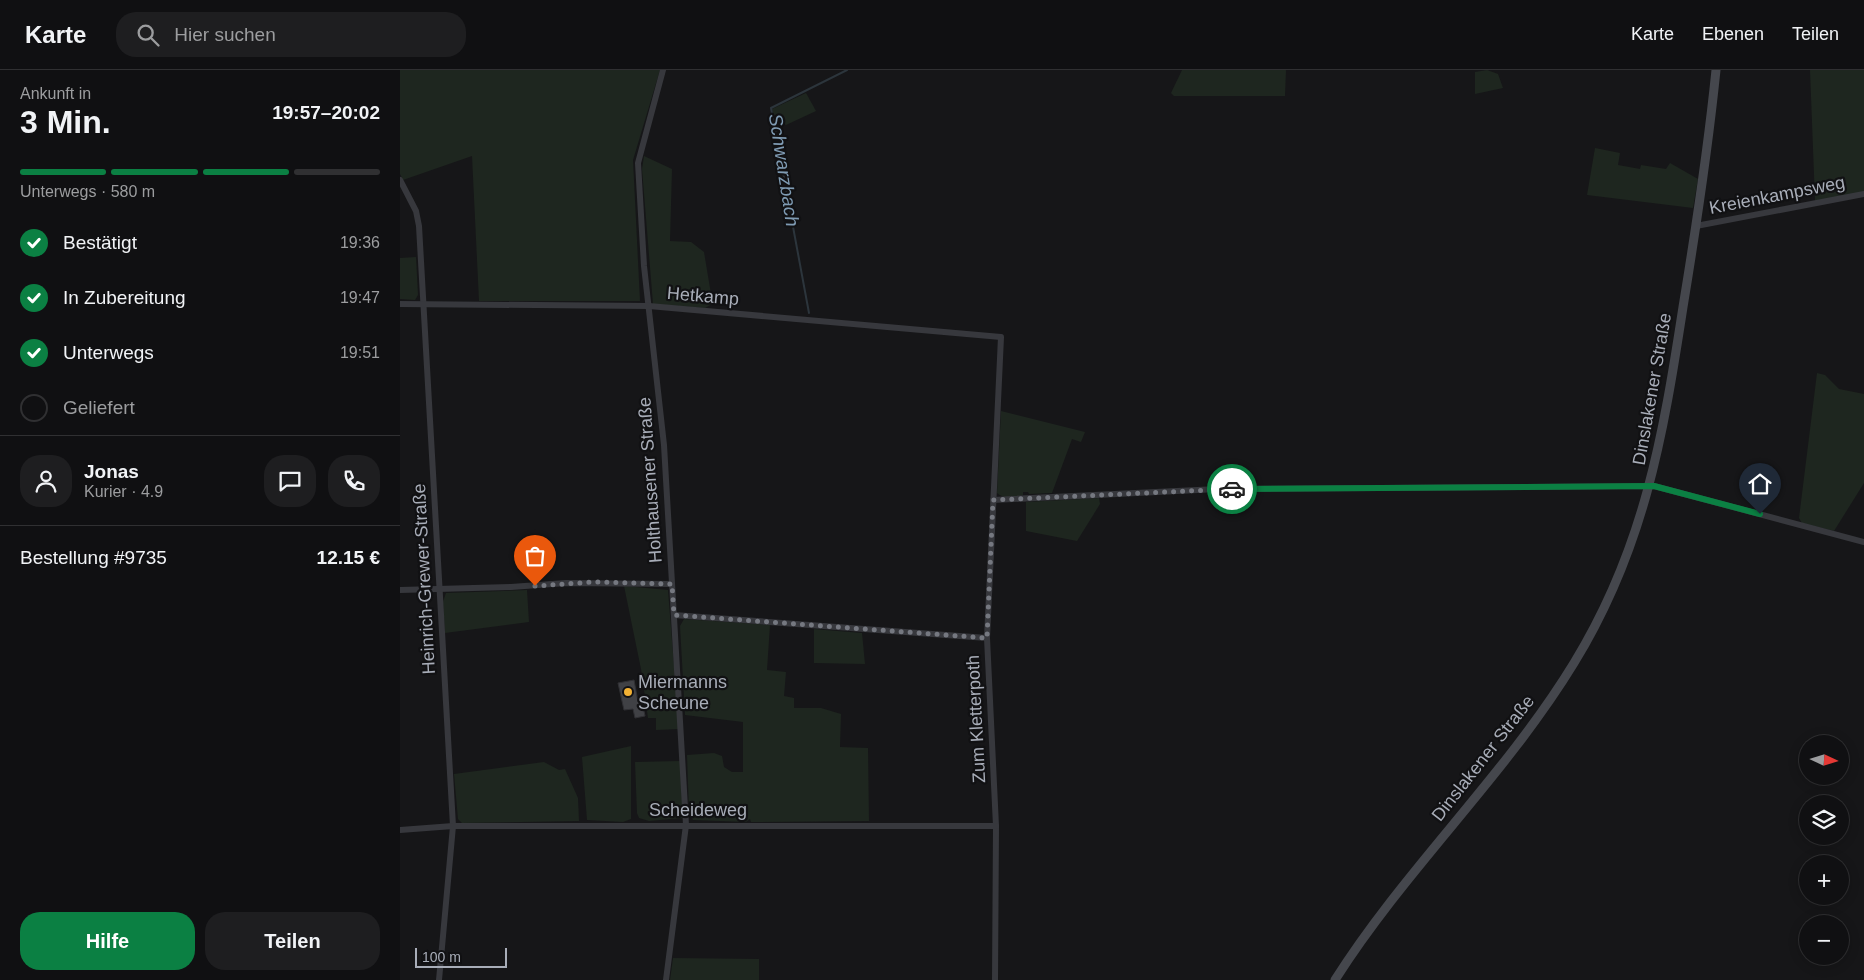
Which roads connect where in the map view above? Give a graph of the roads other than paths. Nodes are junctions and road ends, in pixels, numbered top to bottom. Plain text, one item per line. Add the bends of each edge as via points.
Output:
1 (664, 70) edge
2 (1716, 70) edge
3 (400, 180) edge
4 (1864, 194) edge
5 (1696, 226) junction
6 (400, 304) edge
7 (425, 304) junction
8 (649, 306) junction
9 (1002, 337) joint
10 (1650, 486) junction
11 (993, 500) junction
12 (1864, 542) edge
13 (672, 584) junction
14 (440, 589) junction
15 (400, 590) edge
16 (674, 615) junction
17 (987, 638) junction
18 (686, 825) junction
19 (453, 826) junction
20 (996, 826) junction
21 (400, 830) edge
22 (439, 980) edge
23 (666, 980) edge
24 (995, 980) edge
25 (1335, 980) edge

1 - 8 street, Holthausener Straße via 638,163
2 - 5 main road, Dinslakener Straße
3 - 7 street, Heinrich-Grewer-Straße via 416,212 419,226
4 - 5 street, Kreienkampsweg
5 - 10 main road, Dinslakener Straße via 1671,388
6 - 7 street, Hetkamp
7 - 8 street, Hetkamp
7 - 14 street, Heinrich-Grewer-Straße
8 - 9 street, Hetkamp
8 - 13 street, Holthausener Straße via 664,445
9 - 11 street, Zum Kletterpoth
10 - 11 street via 1218,489
10 - 12 street
10 - 25 main road, Dinslakener Straße via 1620,574 1575,662 1533,724 1383,911
11 - 17 street, Zum Kletterpoth
13 - 14 street via 566,583
13 - 16 street, Holthausener Straße
14 - 15 street
14 - 19 street, Heinrich-Grewer-Straße
16 - 17 street
16 - 18 street, Holthausener Straße
17 - 20 street, Zum Kletterpoth
18 - 19 street, Scheideweg
18 - 20 street, Scheideweg
18 - 23 street, Holthausener Straße
19 - 21 street, Scheideweg
19 - 22 street, Heinrich-Grewer-Straße
20 - 24 street, Zum Kletterpoth

